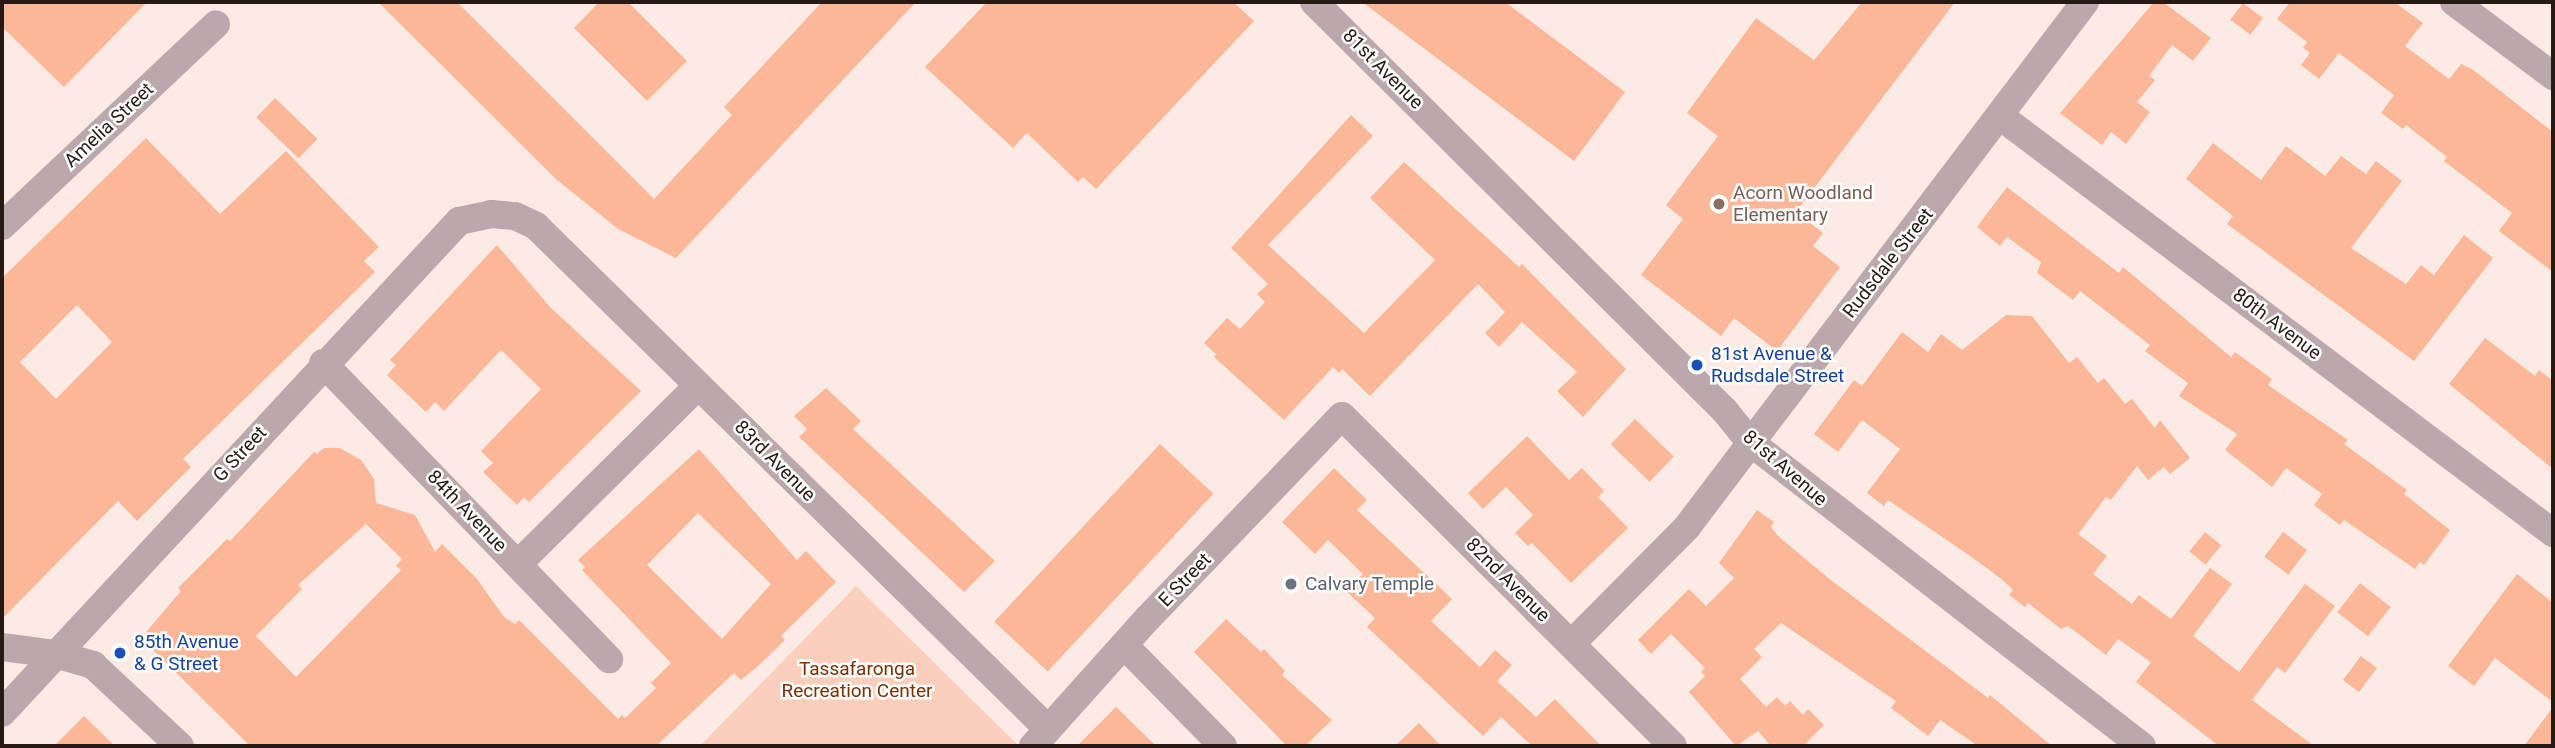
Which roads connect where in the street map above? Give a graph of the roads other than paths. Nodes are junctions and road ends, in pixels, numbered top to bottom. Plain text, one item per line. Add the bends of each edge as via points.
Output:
1 (1314, 2) edge
2 (2085, 2) edge
3 (2454, 2) edge
4 (216, 24) dead end
5 (2553, 76) edge
6 (2000, 116) junction
7 (491, 214) joint
8 (2, 226) edge
9 (323, 363) junction
10 (698, 386) junction
11 (1342, 416) joint
12 (1749, 442) junction
13 (2553, 533) edge
14 (518, 564) junction
15 (1572, 643) junction
16 (1125, 646) junction
17 (2, 647) edge
18 (55, 654) junction
19 (610, 659) dead end
20 (2, 713) edge
21 (1040, 738) edge
22 (180, 746) edge
23 (1223, 746) edge
24 (1673, 746) edge
25 (2142, 746) edge

1 - 12 street, 81st Avenue via 1725,411
2 - 6 street, Rudsdale Street
3 - 5 street
4 - 8 street, Amelia Street
6 - 12 street, Rudsdale Street
6 - 13 street, 80th Avenue
7 - 9 street, G Street via 459,221
7 - 10 street, 83rd Avenue via 515,216 536,226
9 - 14 street, 84th Avenue
9 - 18 street, G Street
10 - 14 street
10 - 21 street, 83rd Avenue
11 - 15 street, 82nd Avenue
11 - 16 street, E Street
12 - 15 street, Rudsdale Street via 1687,527
12 - 25 street, 81st Avenue
14 - 19 street, 84th Avenue
15 - 24 street, 82nd Avenue
16 - 21 street, E Street
16 - 23 street
17 - 18 street
18 - 20 street, G Street
18 - 22 street via 93,666

